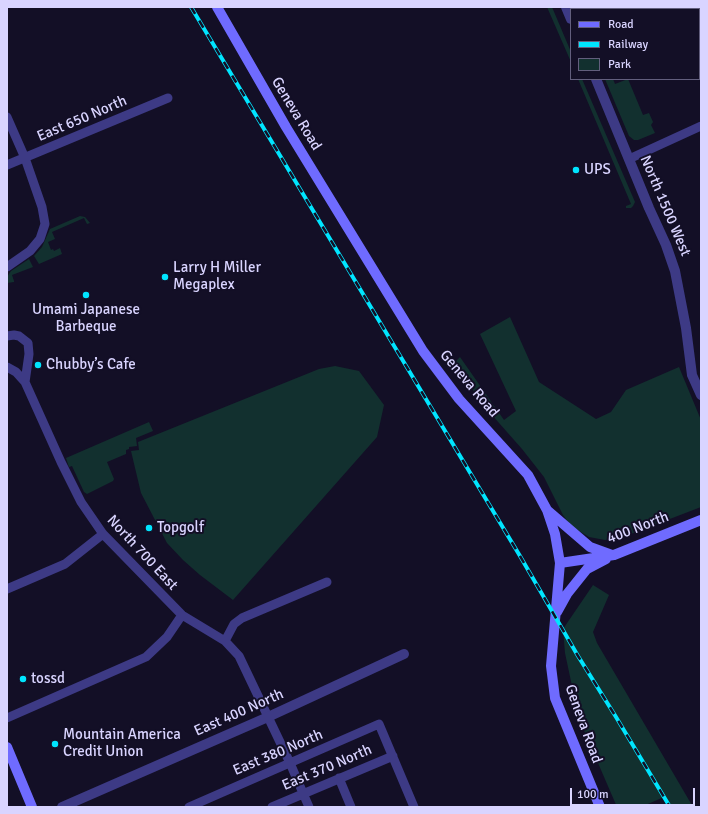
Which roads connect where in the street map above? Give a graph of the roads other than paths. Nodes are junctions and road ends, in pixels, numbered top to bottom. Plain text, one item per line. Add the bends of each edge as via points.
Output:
1 (216, 7) edge
2 (596, 80) edge
3 (168, 98) dead end
4 (7, 117) edge
5 (701, 126) edge
6 (24, 158) junction
7 (629, 159) junction
8 (7, 165) edge
9 (7, 267) edge
10 (7, 327) edge
11 (10, 335) edge
12 (29, 354) junction
13 (8, 367) edge
14 (25, 382) junction
15 (701, 395) edge
16 (547, 510) junction
17 (701, 520) edge
18 (103, 534) junction
19 (614, 555) junction
20 (560, 563) junction
21 (327, 582) dead end
22 (7, 589) edge
23 (182, 615) junction
24 (556, 616) junction
25 (225, 641) junction
26 (404, 654) dead end
27 (268, 717) junction
28 (7, 718) edge
29 (7, 748) edge
30 (393, 756) junction
31 (290, 763) junction
32 (339, 778) junction
33 (303, 794) junction
34 (32, 807) edge
35 (62, 807) edge
36 (189, 807) edge
37 (272, 807) edge
38 (308, 807) edge
39 (351, 807) edge
40 (414, 807) edge
41 (600, 807) edge

1 - 16 main road, Geneva Road via 423,351 459,399 528,474
2 - 7 street, North 1500 West
3 - 6 street, East 650 North
4 - 6 street
5 - 7 street
6 - 8 street, East 650 North
6 - 9 street via 42,207 45,224 40,239 30,251
7 - 15 street, North 1500 West via 675,271 692,375
10 - 11 street
11 - 12 street via 19,336 28,343
12 - 13 street via 24,364 15,368
12 - 14 street
13 - 14 street
14 - 18 street, North 700 East via 81,502
16 - 19 main road via 590,547
16 - 20 main road, Geneva Road via 555,534
17 - 19 main road, 400 North
18 - 22 street via 65,564
18 - 23 street, North 700 East
19 - 20 main road, 400 North
19 - 24 main road via 587,569 567,594
20 - 24 main road, Geneva Road
21 - 25 street via 242,618 234,624
23 - 25 street, North 700 East
23 - 28 street via 167,637 146,657
24 - 41 main road, Geneva Road via 551,666 555,698
25 - 27 street, North 700 East via 239,656
26 - 27 street, East 400 North
27 - 31 street, North 700 East
27 - 35 street, East 400 North
29 - 34 main road
30 - 31 street, East 380 North via 379,724
30 - 32 street, East 370 North
30 - 40 street
31 - 33 street, North 700 East
31 - 36 street, East 380 North
32 - 33 street, East 370 North
32 - 39 street
33 - 37 street, East 370 North
33 - 38 street, North 700 East

